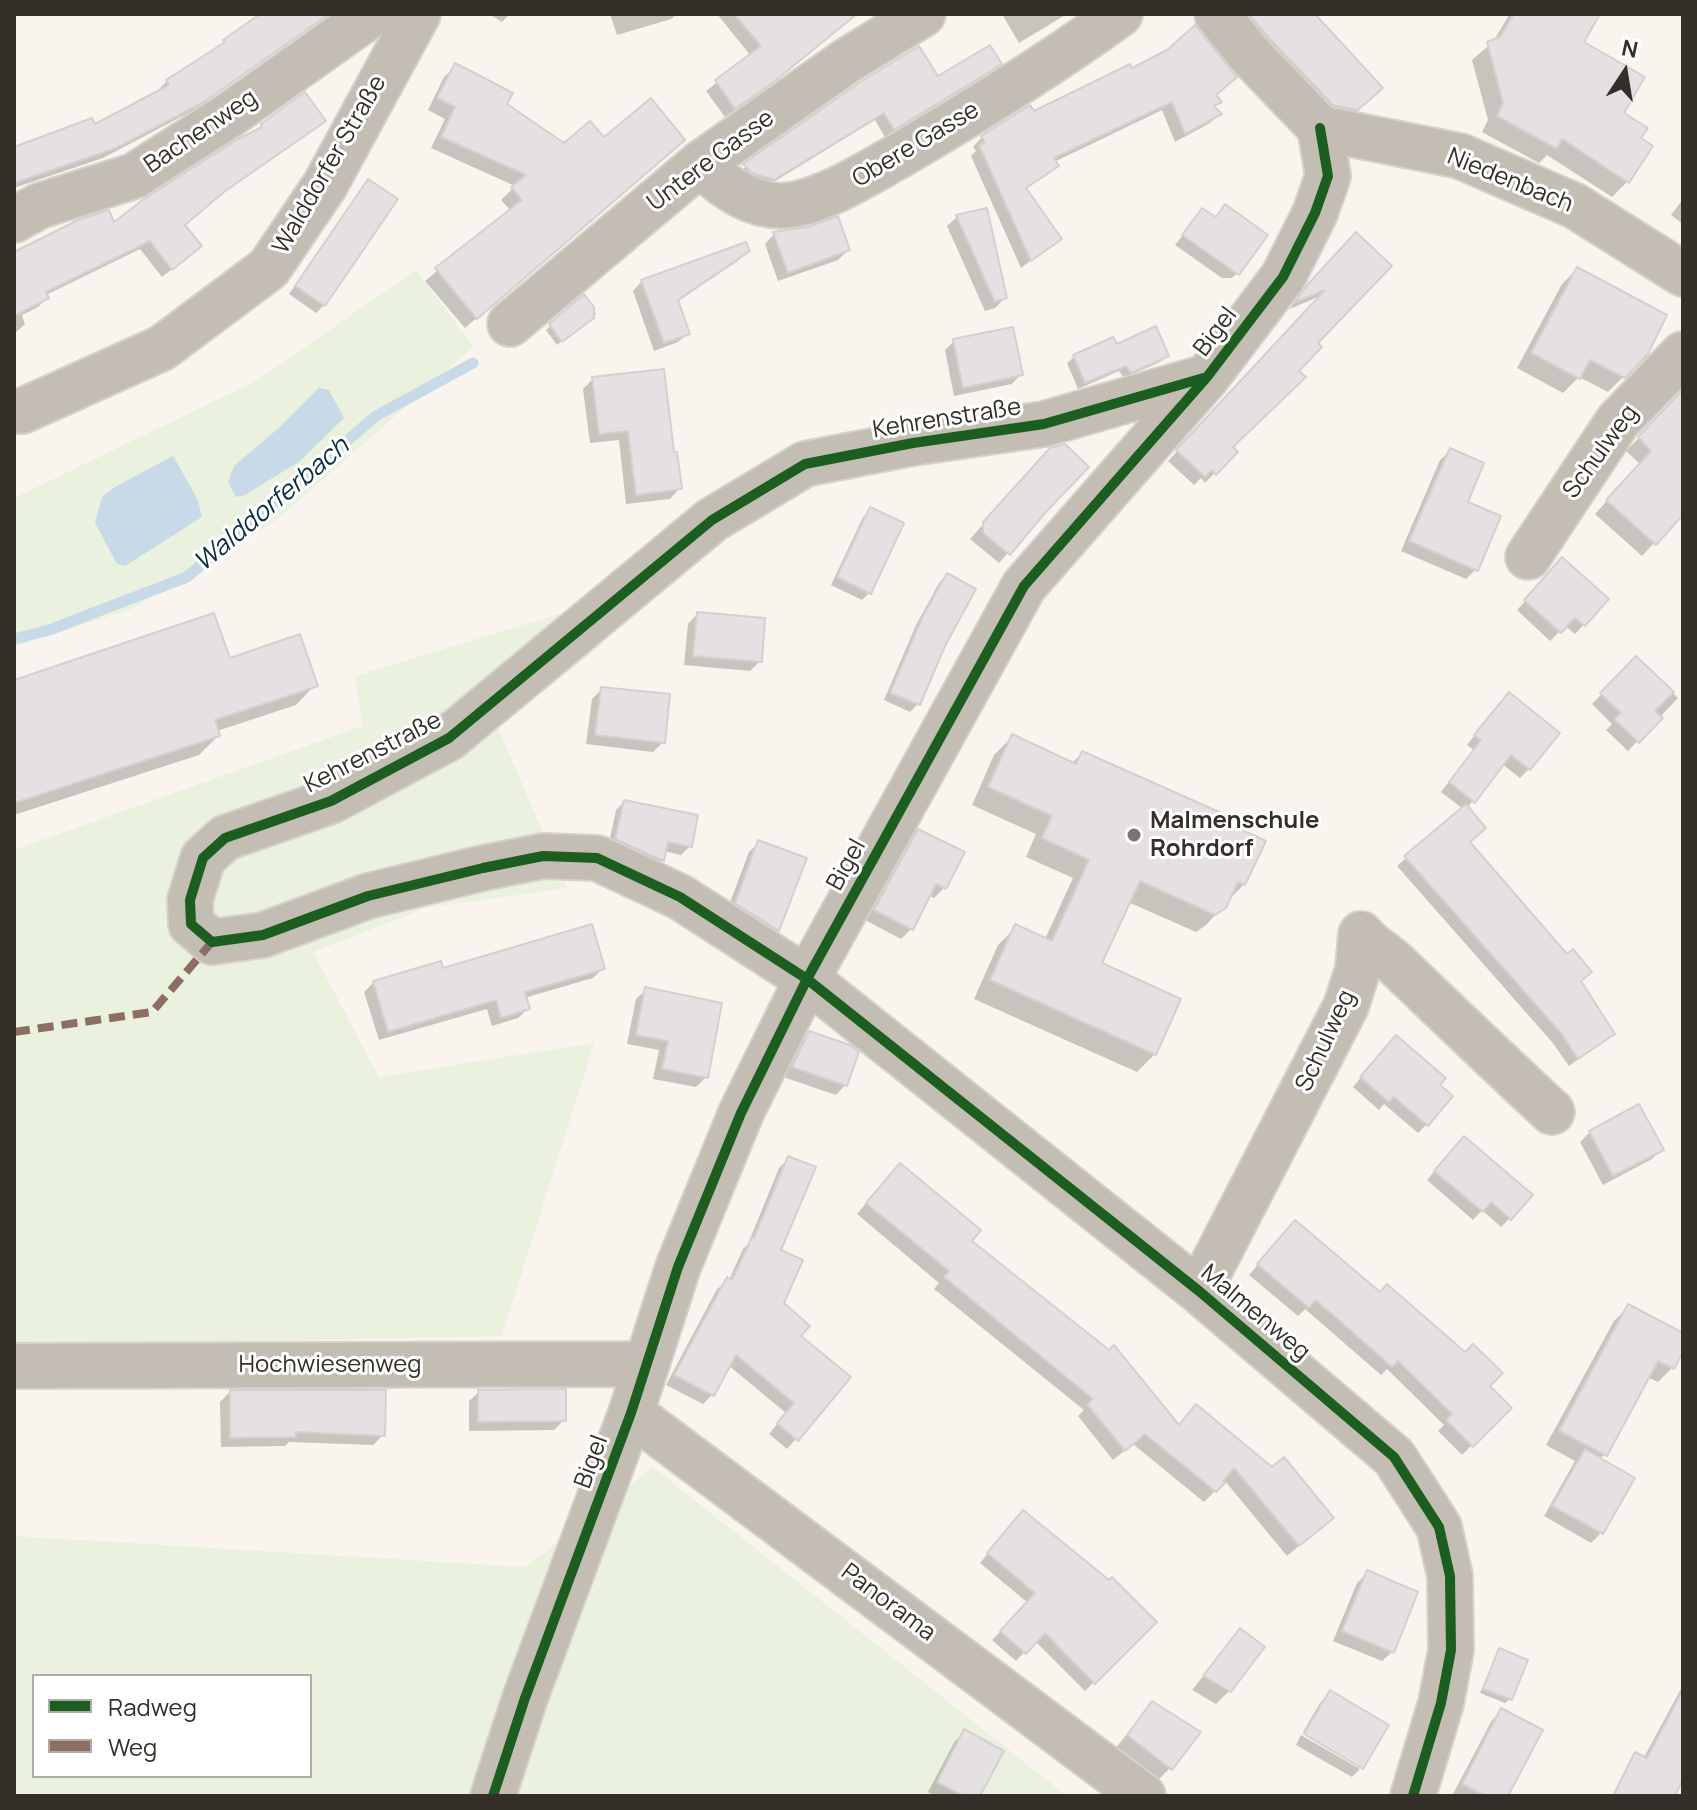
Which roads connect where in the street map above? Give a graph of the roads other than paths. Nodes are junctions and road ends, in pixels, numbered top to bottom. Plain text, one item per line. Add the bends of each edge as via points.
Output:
1 (372, 14) edge
2 (418, 14) edge
3 (923, 14) edge
4 (1120, 14) edge
5 (1217, 14) edge
6 (1320, 128) junction
7 (700, 164) junction
8 (22, 206) edge
9 (1683, 274) edge
10 (510, 324) dead end
11 (1683, 354) edge
12 (1207, 377) junction
13 (14, 411) edge
14 (1528, 557) dead end
15 (807, 979) junction
16 (1552, 1112) dead end
17 (1199, 1291) junction
18 (645, 1364) junction
19 (14, 1366) edge
20 (631, 1413) junction
21 (493, 1796) edge
22 (1143, 1796) edge
23 (1413, 1796) edge

1 - 8 street, Bachenweg via 134,176
2 - 13 street, Walddorfer Straße via 325,185 269,268 162,348
3 - 7 street, Untere Gasse
4 - 7 street, Obere Gasse via 948,128 845,187 790,206 751,201
5 - 6 street
6 - 9 street, Niedenbach via 1460,156 1575,206
6 - 12 street, Bigel via 1328,176 1315,213 1283,277
7 - 10 street, Untere Gasse
11 - 14 street, Schulweg via 1618,421
12 - 15 street, Bigel via 1024,586
12 - 15 street, Kehrenstraße via 1044,424 805,464 712,520 449,738 331,801 225,838 203,858 190,900 191,924 212,942 263,935 368,896 483,868 543,856 597,858 680,897
15 - 17 street, Malmenweg
15 - 18 street, Bigel via 741,1113
16 - 17 street, Schulweg via 1361,934 1358,969 1346,1006
17 - 23 street, Malmenweg via 1394,1457 1439,1527 1450,1576 1451,1650
18 - 19 street, Hochwiesenweg
18 - 20 street, Bigel
20 - 21 street, Bigel
20 - 22 street, Panorama

